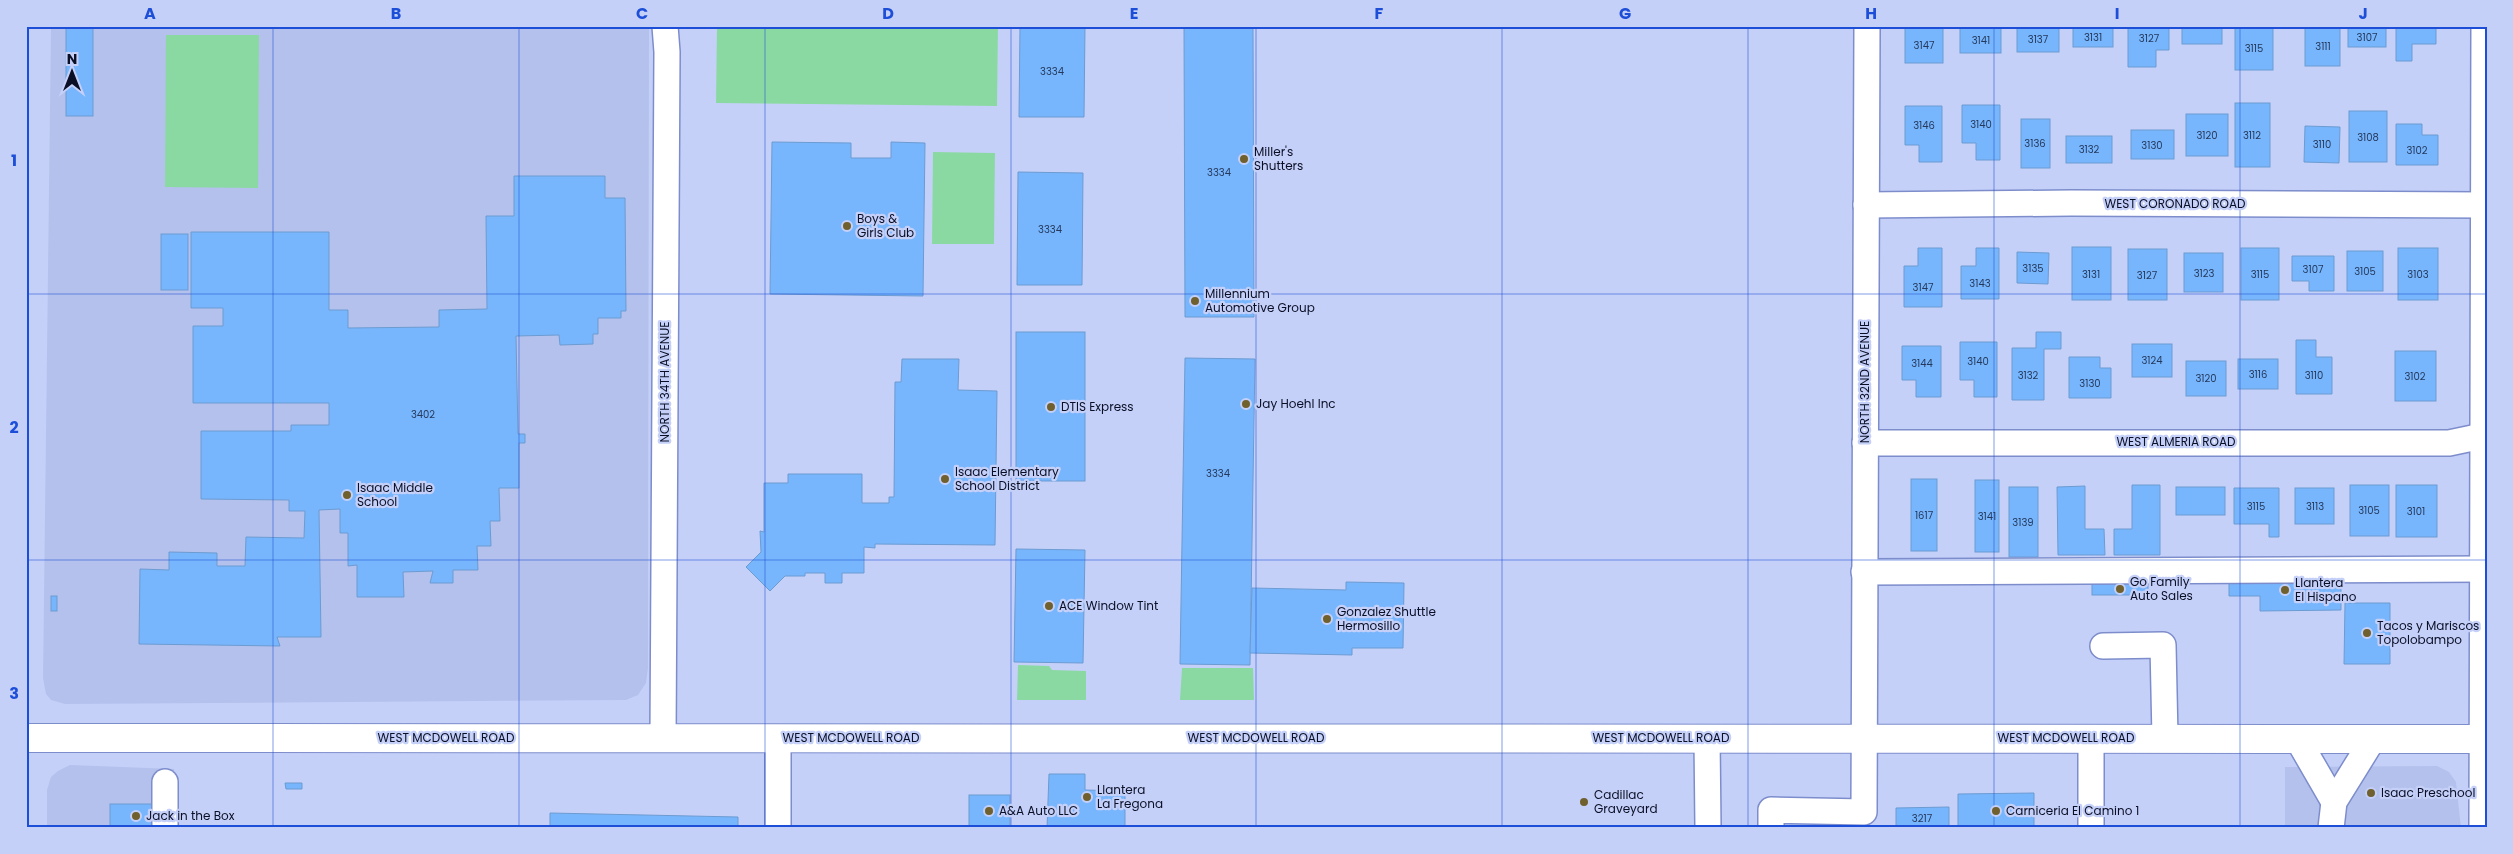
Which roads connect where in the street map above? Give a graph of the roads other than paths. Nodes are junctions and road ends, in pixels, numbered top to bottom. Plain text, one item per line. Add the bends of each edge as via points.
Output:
1 (665, 26) edge
2 (1867, 26) edge
3 (2484, 26) edge
4 (2485, 122) edge
5 (1866, 205) junction
6 (2484, 205) junction
7 (2485, 274) edge
8 (2484, 435) edge
9 (1865, 443) junction
10 (2483, 570) junction
11 (1864, 572) junction
12 (2103, 646) dead end
13 (26, 738) edge
14 (663, 738) junction
15 (778, 738) junction
16 (1707, 738) junction
17 (1864, 738) junction
18 (2091, 738) junction
19 (2165, 738) junction
20 (2297, 738) junction
21 (2373, 739) junction
22 (2485, 739) edge
23 (165, 782) dead end
24 (2334, 802) junction
25 (1864, 820) edge
26 (165, 828) edge
27 (778, 828) edge
28 (1708, 828) edge
29 (1771, 828) edge
30 (2091, 828) edge
31 (2331, 828) edge
32 (2482, 828) edge

1 - 14 street, NORTH 34TH AVENUE
2 - 5 street, NORTH 32ND AVENUE
3 - 4 street
4 - 6 street
5 - 6 street, WEST CORONADO ROAD
5 - 9 street, NORTH 32ND AVENUE
6 - 7 street
7 - 8 street
8 - 9 street, WEST ALMERIA ROAD via 2449,443
8 - 10 street
9 - 11 street, NORTH 32ND AVENUE
10 - 11 street
10 - 22 street
11 - 17 street, NORTH 32ND AVENUE
12 - 19 street via 2163,645
13 - 14 main road, WEST MCDOWELL ROAD
14 - 15 main road, WEST MCDOWELL ROAD
15 - 16 main road, WEST MCDOWELL ROAD
15 - 27 street
16 - 17 main road, WEST MCDOWELL ROAD
16 - 28 street
17 - 18 main road, WEST MCDOWELL ROAD
17 - 25 street, NORTH 32ND AVENUE
18 - 19 main road, WEST MCDOWELL ROAD
18 - 30 street
19 - 20 main road, WEST MCDOWELL ROAD
20 - 21 main road, WEST MCDOWELL ROAD
20 - 24 street
21 - 22 main road, WEST MCDOWELL ROAD
21 - 24 street
22 - 32 street
23 - 26 street
24 - 31 street
25 - 29 street via 1771,810

